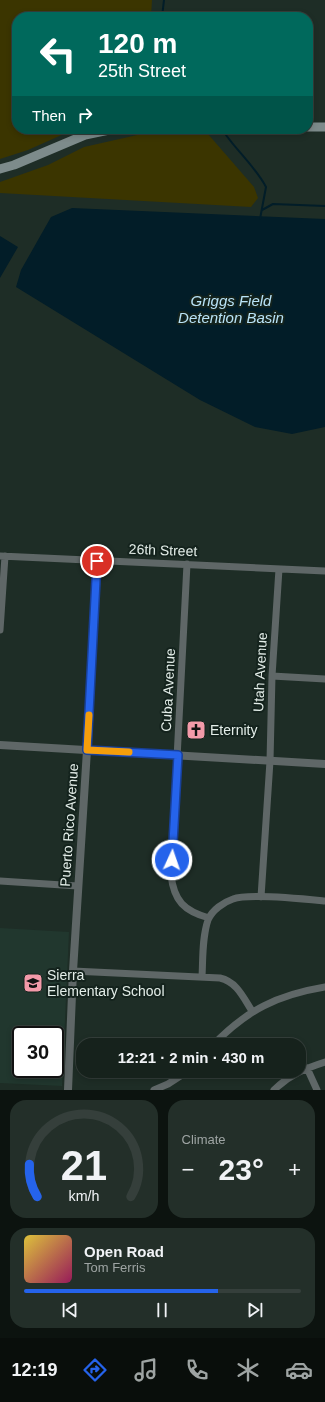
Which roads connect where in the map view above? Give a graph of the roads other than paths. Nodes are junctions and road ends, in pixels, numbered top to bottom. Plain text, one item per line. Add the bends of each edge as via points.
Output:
1 (313, 127) edge
2 (325, 128) edge
3 (90, 134) edge
4 (0, 169) edge
5 (3, 556) edge
6 (97, 561) junction
7 (187, 564) junction
8 (279, 569) junction
9 (325, 571) edge
10 (0, 630) edge
11 (272, 676) junction
12 (325, 679) edge
13 (0, 745) edge
14 (87, 750) junction
15 (178, 755) junction
16 (270, 761) junction
17 (325, 764) edge
18 (0, 881) edge
19 (78, 886) junction
20 (261, 897) junction
21 (325, 900) edge
22 (209, 918) junction
23 (73, 971) junction
24 (202, 977) junction
25 (325, 987) edge
26 (252, 1011) junction
27 (220, 1038) edge
28 (325, 1062) edge
29 (307, 1068) junction
30 (177, 1078) edge
31 (68, 1090) edge
32 (154, 1090) edge
33 (274, 1090) edge
34 (317, 1090) edge

1 - 2 main road
3 - 4 main road
5 - 6 street, 26th Street
5 - 10 street
6 - 7 street, 26th Street
6 - 14 street, Puerto Rico Avenue
7 - 8 street, 26th Street
7 - 15 street, Cuba Avenue
8 - 9 street, 26th Street
8 - 11 street, Utah Avenue
11 - 12 street
11 - 16 street, Utah Avenue
13 - 14 street
14 - 15 street
14 - 19 street, Puerto Rico Avenue
15 - 16 street
15 - 22 street, Cuba Avenue via 173,891 183,906 194,914
16 - 17 street
16 - 20 street, Utah Avenue
18 - 19 street
19 - 23 street, Puerto Rico Avenue
20 - 21 street
20 - 22 street via 235,898 218,906
22 - 24 street via 204,940
23 - 24 street
23 - 31 street, Puerto Rico Avenue
24 - 26 street via 226,979 237,987
25 - 26 street via 285,996
26 - 27 street
28 - 29 street
29 - 33 street via 285,1079
29 - 34 street
30 - 32 street

